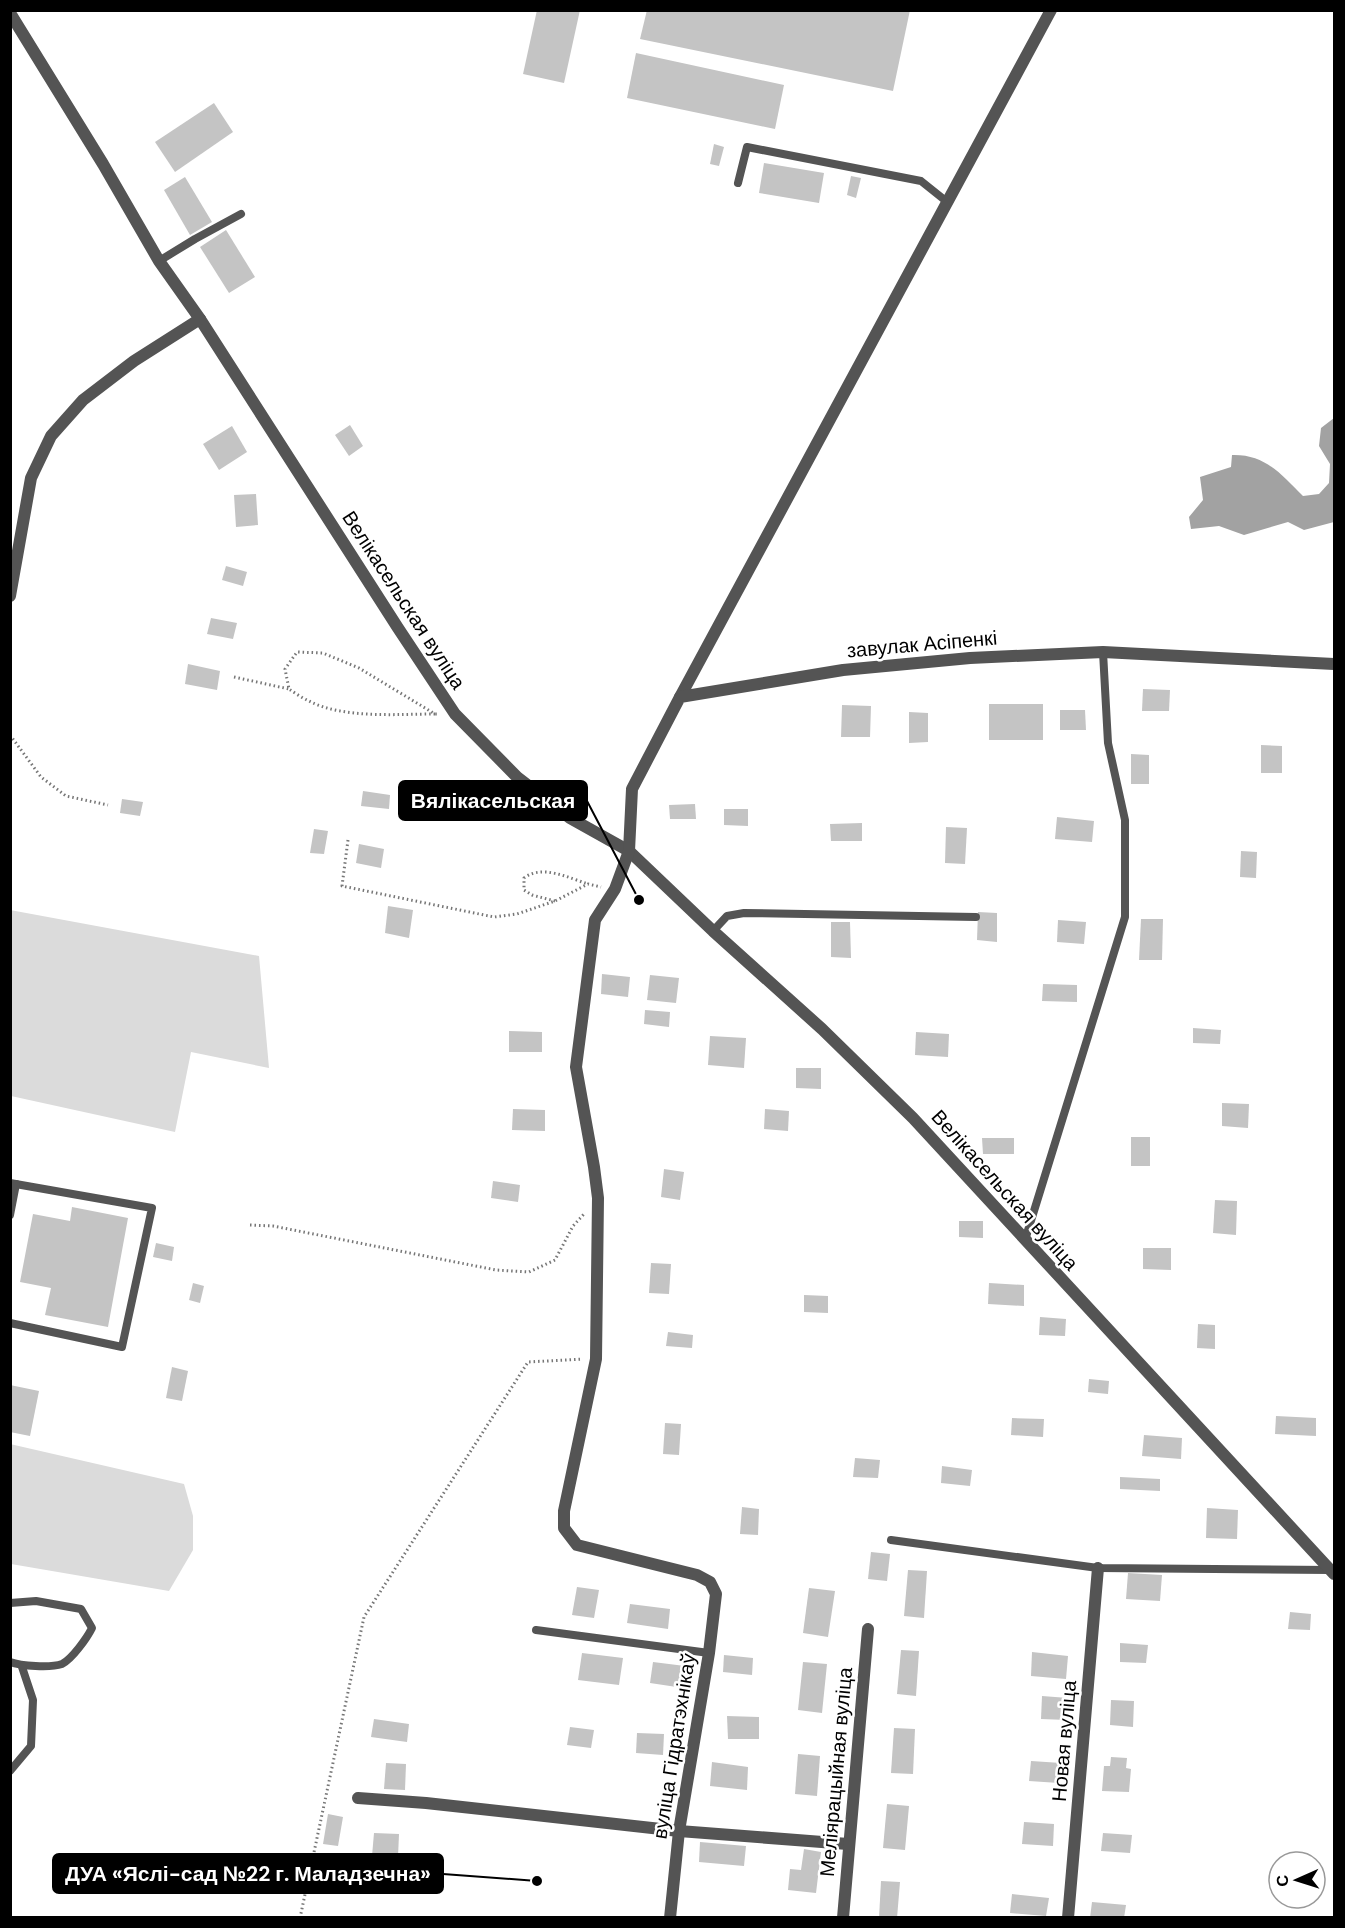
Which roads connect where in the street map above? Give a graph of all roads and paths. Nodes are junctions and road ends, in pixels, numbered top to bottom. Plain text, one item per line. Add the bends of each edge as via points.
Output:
1 (1051, 10) edge
2 (10, 13) edge
3 (738, 183) dead end
4 (946, 201) junction
5 (241, 214) dead end
6 (159, 261) junction
7 (200, 319) junction
8 (10, 596) edge
9 (1103, 652) junction
10 (1335, 664) edge
11 (234, 676) dead end
12 (288, 689) junction
13 (680, 697) junction
14 (435, 714) junction
15 (455, 714) junction
16 (10, 735) edge
17 (108, 805) dead end
18 (348, 840) dead end
19 (629, 851) junction
20 (588, 884) junction
21 (615, 889) junction
22 (555, 901) junction
23 (976, 917) dead end
24 (713, 931) junction
25 (13, 1184) edge
26 (598, 1198) junction
27 (10, 1215) edge
28 (250, 1225) dead end
29 (1025, 1240) junction
30 (10, 1323) edge
31 (596, 1359) junction
32 (891, 1540) dead end
33 (1098, 1568) junction
34 (1333, 1572) edge
35 (10, 1603) edge
36 (868, 1629) dead end
37 (536, 1630) dead end
38 (709, 1653) junction
39 (10, 1662) edge
40 (22, 1667) junction
41 (10, 1771) edge
42 (358, 1798) dead end
43 (679, 1831) junction
44 (848, 1844) junction
45 (300, 1917) edge
46 (670, 1917) edge
47 (843, 1917) edge
48 (1068, 1917) edge

1 - 4 street
2 - 6 street, Велікасельская вуліца
3 - 4 lane via 747,147 921,181
4 - 13 street
5 - 6 lane
6 - 7 street, Велікасельская вуліца
7 - 8 street via 92,393 51,436 31,478
7 - 15 street, Велікасельская вуліца
9 - 10 street, завулак Асіпенкі
9 - 13 street, завулак Асіпенкі via 970,658 843,670
9 - 29 lane via 1108,743 1125,820 1125,917
11 - 12 path
12 - 14 path via 310,702 339,710
12 - 14 path via 285,669 297,652 324,653 359,668
13 - 19 street via 632,789
14 - 15 path
15 - 19 street, Велікасельская вуліца via 517,777 570,818
16 - 17 path via 41,777 66,796
18 - 22 path via 342,886 494,917
19 - 21 street
19 - 24 street, Велікасельская вуліца
20 - 21 path
20 - 22 path
20 - 22 path via 550,872 532,872 524,878 524,890 532,896
21 - 26 street via 595,920 576,1067
23 - 24 lane via 744,913 727,916
24 - 29 street, Велікасельская вуліца via 913,1118
25 - 27 lane
25 - 30 lane via 152,1208 122,1347
26 - 28 path via 573,1226 555,1260 529,1272 496,1270 273,1226
26 - 31 street
29 - 34 street, Велікасельская вуліца
31 - 38 street, вуліца Гідратэхнікаў via 564,1511 564,1528 577,1545 697,1575 710,1582 716,1594
31 - 45 path via 528,1362 364,1617
32 - 33 lane
33 - 34 lane
33 - 48 street, Новая вуліца
35 - 40 lane via 36,1600 81,1609 92,1628 62,1664
36 - 44 street, Меліярацыйная вуліца
37 - 38 lane
38 - 43 street, вуліца Гідратэхнікаў
39 - 40 lane
40 - 41 lane via 33,1700 31,1746
42 - 43 street
43 - 44 street
43 - 46 street, вуліца Гідратэхнікаў
44 - 47 street, Меліярацыйная вуліца

